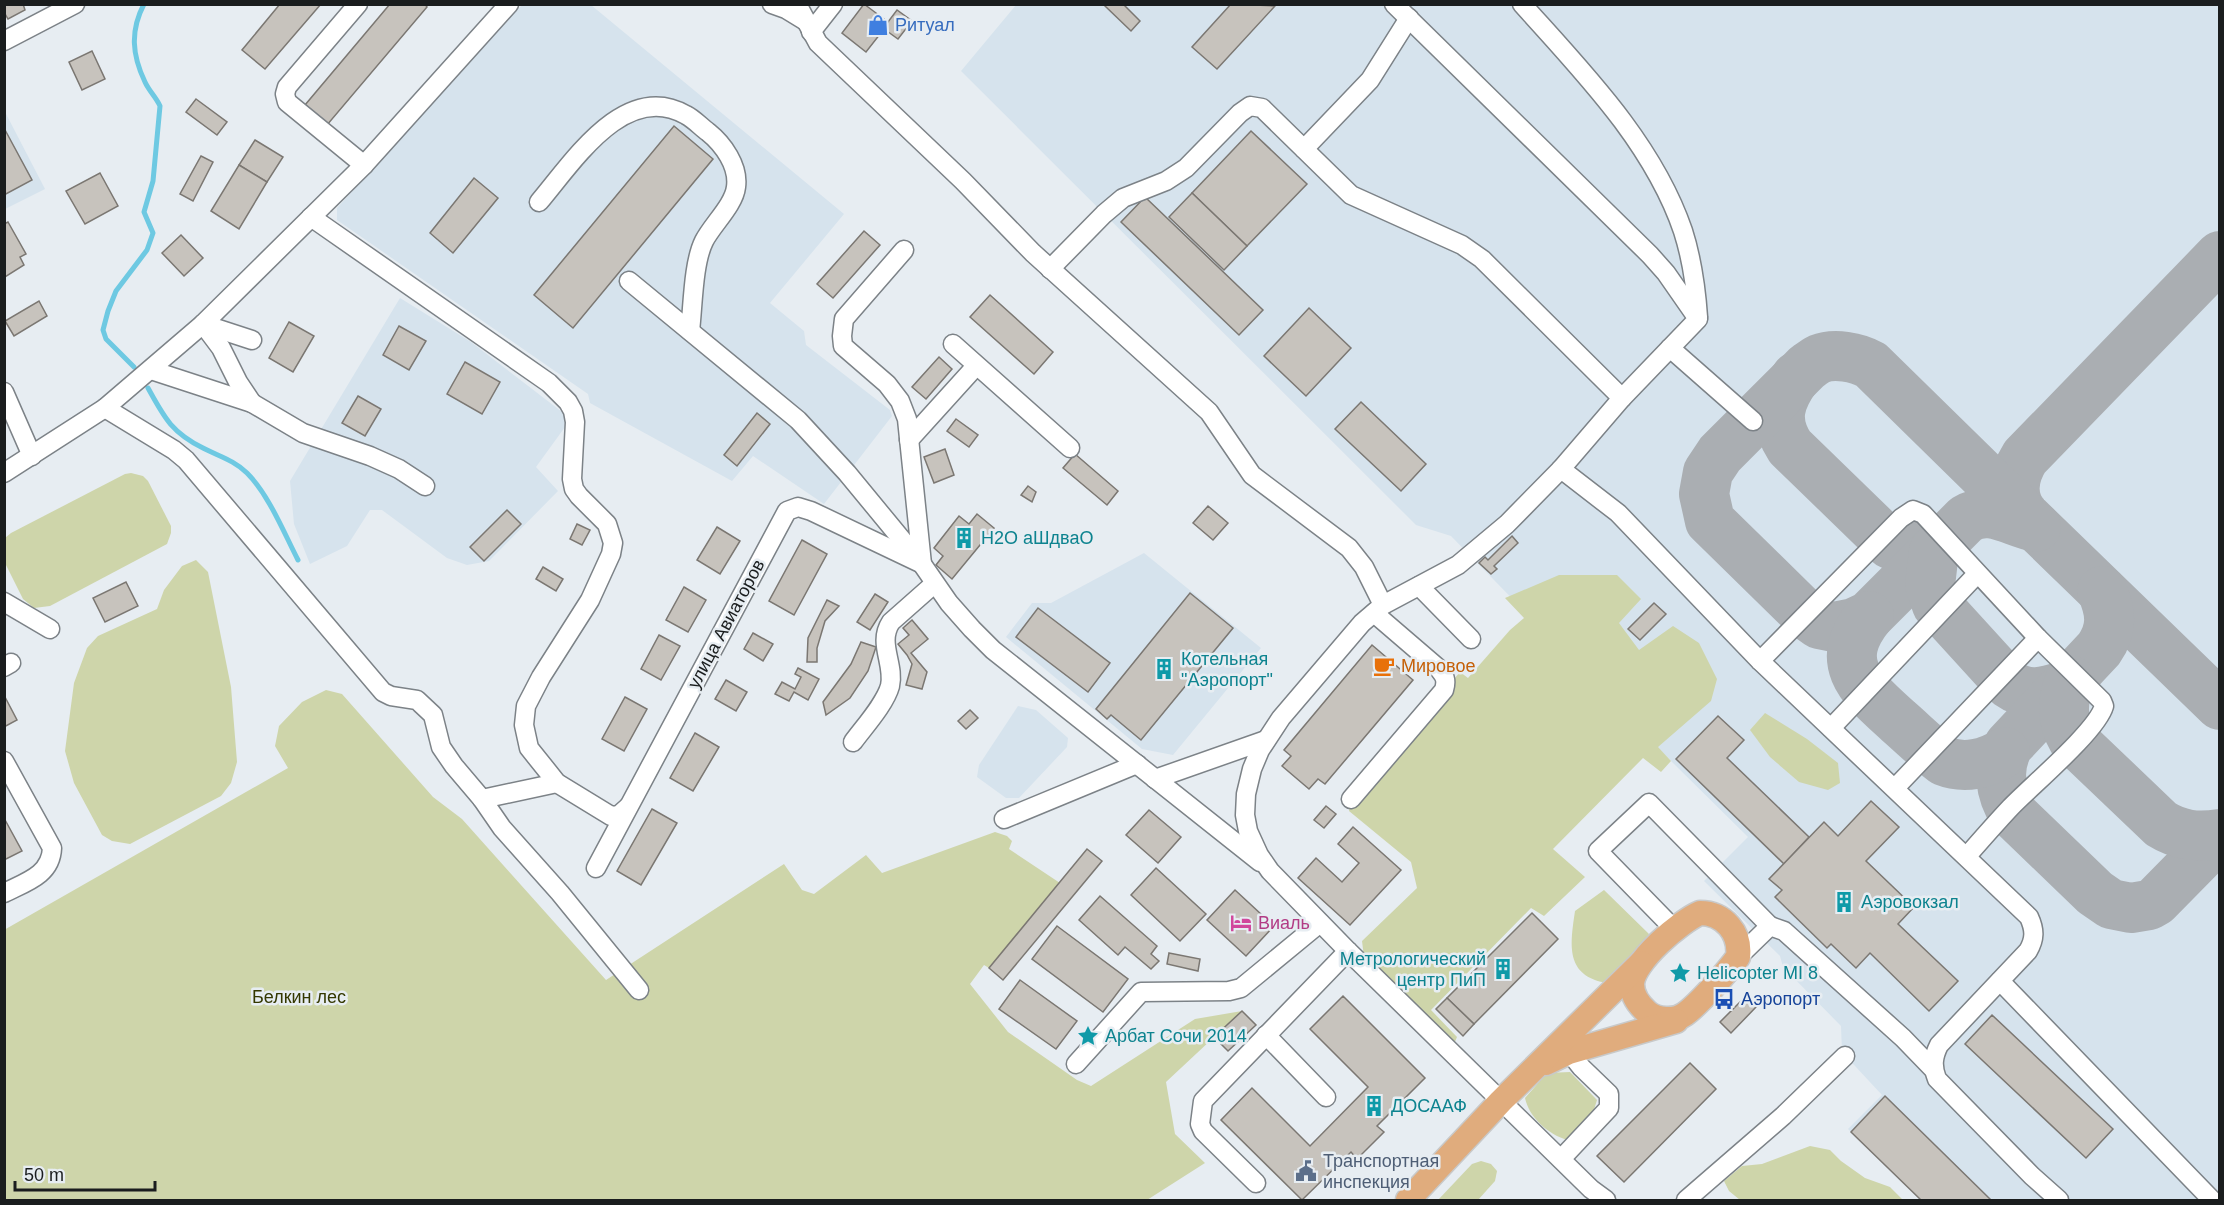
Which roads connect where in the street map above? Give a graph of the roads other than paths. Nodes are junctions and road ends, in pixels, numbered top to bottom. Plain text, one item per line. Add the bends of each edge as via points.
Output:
1 (75, 4) edge
2 (358, 4) edge
3 (509, 4) edge
4 (772, 4) edge
5 (833, 4) edge
6 (1394, 4) edge
7 (1522, 4) edge
8 (497, 13) edge
9 (1409, 18) junction
10 (804, 19) edge
11 (4, 41) edge
12 (1304, 149) junction
13 (364, 165) junction
14 (539, 202) dead end
15 (311, 217) junction
16 (904, 250) dead end
17 (1050, 269) junction
18 (629, 281) dead end
19 (1698, 319) junction
20 (203, 324) junction
21 (690, 331) junction
22 (252, 340) dead end
23 (953, 344) dead end
24 (1670, 348) junction
25 (976, 366) junction
26 (151, 370) junction
27 (4, 393) edge
28 (1622, 398) junction
29 (252, 403) junction
30 (105, 408) junction
31 (1753, 421) dead end
32 (909, 440) junction
33 (1070, 448) dead end
34 (32, 456) junction
35 (1562, 469) junction
36 (4, 473) edge
37 (425, 486) dead end
38 (922, 564) junction
39 (1977, 574) junction
40 (934, 584) junction
41 (1419, 586) junction
42 (4, 602) edge
43 (1378, 609) junction
44 (50, 629) dead end
45 (2038, 638) junction
46 (1471, 639) dead end
47 (1760, 661) junction
48 (1831, 728) junction
49 (1266, 740) junction
50 (853, 742) dead end
51 (4, 760) edge
52 (1137, 764) junction
53 (1155, 779) junction
54 (557, 783) junction
55 (1895, 788) junction
56 (482, 799) junction
57 (1351, 799) dead end
58 (627, 807) junction
59 (1004, 819) dead end
60 (1966, 856) junction
61 (596, 868) dead end
62 (1270, 871) junction
63 (4, 893) edge
64 (1320, 923) junction
65 (1770, 926) junction
66 (1674, 929) junction
67 (1348, 951) junction
68 (1738, 957) junction
69 (1641, 963) junction
70 (2000, 981) junction
71 (639, 990) dead end
72 (1684, 1015) junction
73 (1266, 1035) junction
74 (1569, 1053) junction
75 (1845, 1056) dead end
76 (1076, 1064) dead end
77 (1933, 1069) junction
78 (1527, 1075) junction
79 (1326, 1097) dead end
80 (1501, 1101) junction
81 (1561, 1159) junction
82 (1256, 1183) dead end
83 (1408, 1200) edge
84 (1606, 1200) edge
85 (1686, 1200) edge
86 (2059, 1200) edge
87 (2212, 1200) edge

1 - 11 street
2 - 13 street via 285,94 288,102
3 - 8 street
4 - 10 street
5 - 10 street
6 - 9 street
7 - 19 street via 1623,122 1660,180 1683,231 1695,281
8 - 13 street
9 - 12 street via 1370,80
9 - 19 street via 1650,255
10 - 17 street via 818,44
12 - 17 street via 1263,108 1250,106 1186,168 1166,181 1123,198
12 - 28 street via 1351,195 1462,245 1482,259
13 - 15 street
14 - 21 street via 592,140 628,113 649,106 666,108 686,115 710,134 726,150 736,187 698,254
15 - 20 street
15 - 54 street via 549,383 573,411 574,489 607,524 613,543 590,600 526,706 524,725 529,748
16 - 32 street via 844,320 842,336 843,346 887,384 900,401
17 - 43 street via 1209,412 1252,475 1349,548 1364,567
18 - 21 street
19 - 24 street
20 - 22 street
20 - 26 street
20 - 29 street
21 - 38 street via 798,420 848,473
23 - 25 street
24 - 28 street
24 - 31 street
25 - 32 street
25 - 33 street
26 - 29 street
26 - 30 street
27 - 34 street
28 - 35 street
29 - 37 street via 303,433 370,456
30 - 34 street
30 - 56 street via 186,460 383,692 417,700 432,715 441,747
32 - 38 street
34 - 36 street
35 - 41 street via 1470,556
35 - 47 street via 1618,513
38 - 40 street
38 - 58 street, улица Авиаторов via 811,511 798,507 787,511
39 - 45 street
39 - 47 street via 1923,514 1908,512
39 - 48 street
40 - 50 street via 886,629 884,638 891,673 887,695
40 - 52 street via 993,650
41 - 43 street
41 - 46 street
42 - 44 street
43 - 49 street via 1362,623
43 - 57 street via 1438,668 1446,682 1444,690
45 - 55 street
45 - 60 street via 2104,706 2076,742
47 - 48 street
48 - 55 street
49 - 53 street
49 - 62 street via 1252,769 1245,815 1254,845
51 - 63 street via 52,848 52,858 41,874
52 - 53 street
52 - 59 street
53 - 62 street
54 - 56 street
54 - 58 street via 612,816
55 - 60 street
56 - 71 street
58 - 61 street, улица Авиаторов
60 - 70 street via 2030,917 2033,927 2033,943
62 - 64 street
64 - 67 street
64 - 76 street via 1241,988 1141,992
65 - 66 street via 1648,803 1598,851
65 - 68 street
65 - 77 street via 1788,934
66 - 68 main road via 1688,918 1711,913 1737,936
66 - 69 main road
67 - 73 street
67 - 80 street
68 - 72 main road
69 - 72 main road via 1632,983 1638,1003 1657,1018
69 - 78 main road
70 - 77 street via 1939,1045
70 - 87 street
72 - 74 main road via 1653,1030
73 - 79 street
73 - 82 street via 1203,1101 1200,1124
74 - 78 main road
74 - 81 street via 1609,1094 1609,1108
75 - 85 street via 1757,1140
77 - 86 street via 1937,1079
78 - 80 main road
80 - 81 street
80 - 83 main road
81 - 84 street

